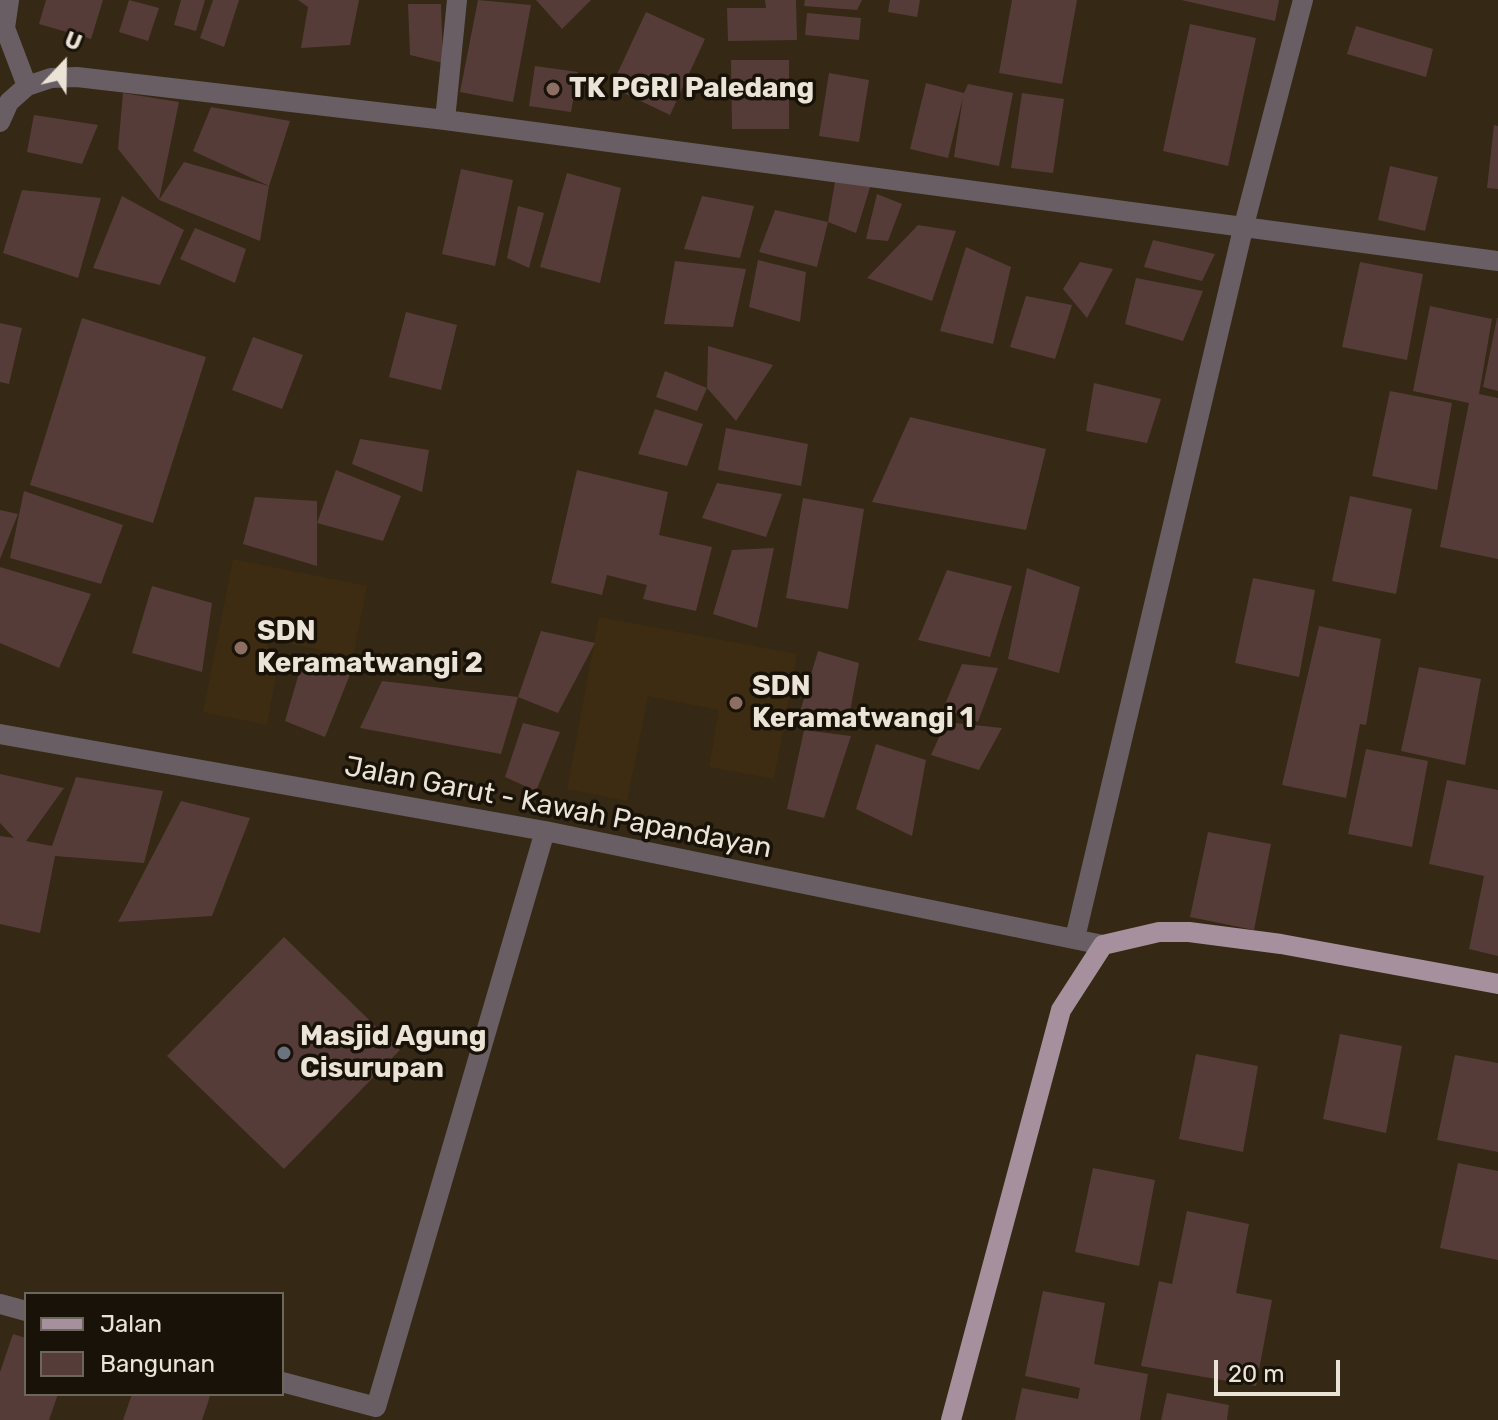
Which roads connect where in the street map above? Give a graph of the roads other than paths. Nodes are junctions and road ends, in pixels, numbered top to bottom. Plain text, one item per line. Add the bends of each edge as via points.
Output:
1 (9, 0) edge
2 (457, 0) edge
3 (1303, 0) edge
4 (7, 51) edge
5 (27, 86) junction
6 (445, 120) junction
7 (0, 122) edge
8 (1243, 229) junction
9 (1498, 261) edge
10 (0, 734) edge
11 (545, 831) junction
12 (1075, 938) junction
13 (1103, 945) junction
14 (1498, 984) edge
15 (0, 1304) edge
16 (24, 1310) edge
17 (284, 1383) edge
18 (951, 1420) edge

1 - 4 street
2 - 6 street
3 - 8 street
4 - 5 street
5 - 6 street via 77,77
5 - 7 street via 9,102
6 - 8 street
8 - 9 street
8 - 12 street
10 - 11 street, Jalan Garut - Kawah Papandayan
11 - 12 street, Jalan Garut - Kawah Papandayan
11 - 17 street via 376,1407
12 - 13 street, Jalan Garut - Kawah Papandayan
13 - 14 main road via 1159,932 1238,938
13 - 18 main road via 1061,1010
15 - 16 street

